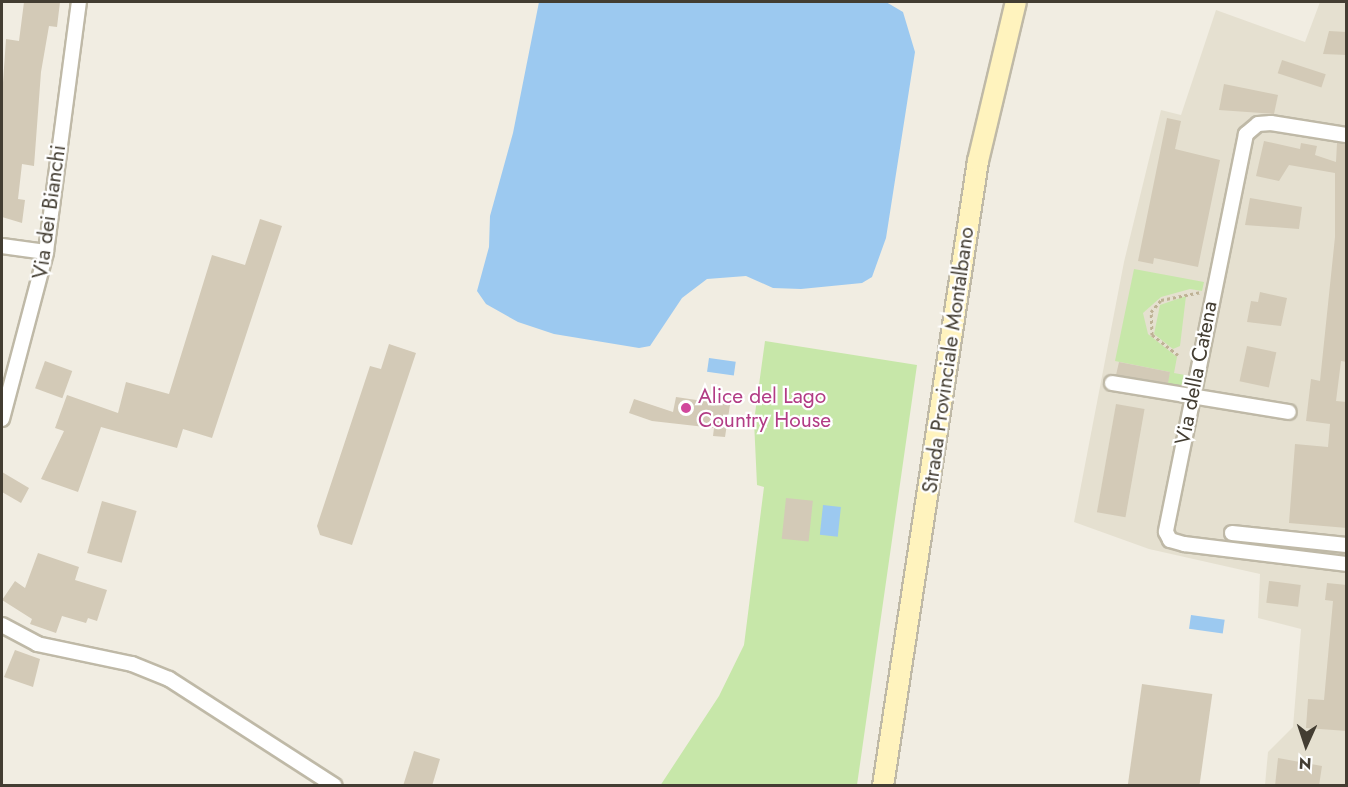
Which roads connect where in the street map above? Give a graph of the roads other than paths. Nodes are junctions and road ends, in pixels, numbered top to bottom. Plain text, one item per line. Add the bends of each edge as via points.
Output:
1 (79, 2) edge
2 (1016, 2) edge
3 (1347, 135) edge
4 (2, 246) edge
5 (46, 252) junction
6 (1112, 383) dead end
7 (1192, 396) junction
8 (5, 400) edge
9 (1288, 412) dead end
10 (2, 419) edge
11 (1232, 533) dead end
12 (1253, 536) junction
13 (1347, 545) edge
14 (1251, 552) junction
15 (1347, 564) edge
16 (2, 625) edge
17 (896, 721) junction
18 (335, 786) edge
19 (883, 786) edge
20 (894, 786) edge

1 - 5 street, Via dei Bianchi
2 - 17 main road, Strada Provinciale Montalbano via 978,161
3 - 7 street, Via della Catena via 1271,123 1253,126 1244,138
4 - 5 street
5 - 8 street, Via dei Bianchi
6 - 7 street
7 - 9 street
7 - 14 street, Via della Catena via 1166,532 1175,542
8 - 10 street, Via dei Bianchi
11 - 12 street
12 - 13 street
12 - 14 street
14 - 15 street, Via della Catena
16 - 18 street via 37,644 132,664 168,679
17 - 19 main road, Strada Provinciale Montalbano
17 - 20 main road, Strada Provinciale Montalbano

